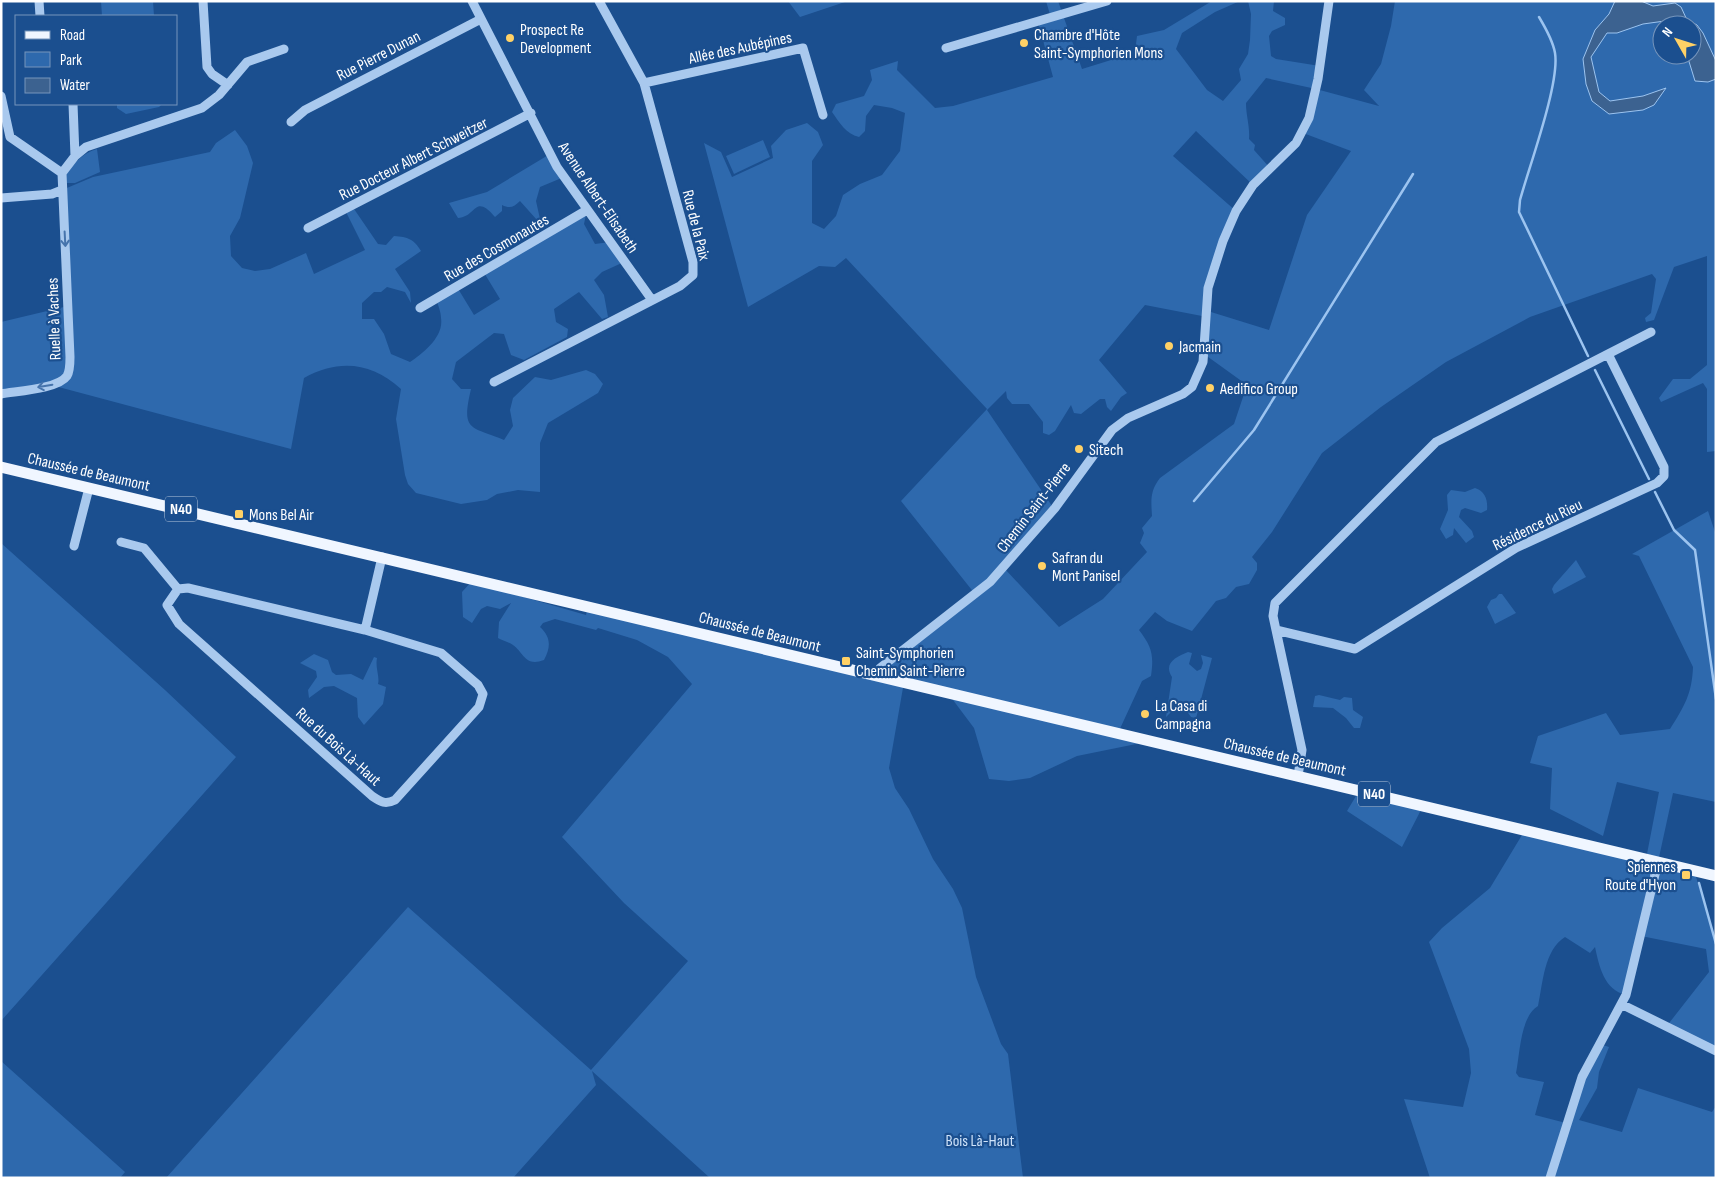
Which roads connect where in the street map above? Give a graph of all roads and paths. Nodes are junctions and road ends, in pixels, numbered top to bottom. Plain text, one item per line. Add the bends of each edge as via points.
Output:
1 (39, 1) edge
2 (203, 1) edge
3 (472, 1) edge
4 (599, 1) edge
5 (1106, 1) edge
6 (1329, 1) edge
7 (40, 15) edge
8 (481, 19) junction
9 (946, 48) dead end
10 (284, 49) dead end
11 (644, 83) junction
12 (228, 85) junction
13 (1, 96) edge
14 (73, 105) edge
15 (531, 113) junction
16 (823, 115) dead end
17 (291, 122) dead end
18 (75, 156) junction
19 (62, 173) junction
20 (62, 190) junction
21 (1, 198) edge
22 (587, 210) junction
23 (308, 228) dead end
24 (652, 300) junction
25 (420, 308) dead end
26 (1651, 332) dead end
27 (1608, 354) junction
28 (494, 382) dead end
29 (1, 394) edge
30 (1, 467) edge
31 (89, 488) junction
32 (121, 542) dead end
33 (74, 546) dead end
34 (382, 557) junction
35 (178, 589) junction
36 (365, 630) junction
37 (1276, 630) junction
38 (875, 675) junction
39 (1298, 776) junction
40 (1658, 862) junction
41 (1716, 876) edge
42 (1622, 1005) junction
43 (1716, 1051) edge
44 (1550, 1178) edge

1 - 7 street
2 - 12 street via 207,67
3 - 8 street, Avenue Albert-Elisabeth
4 - 11 street, Rue de la Paix
5 - 9 street
6 - 38 street, Chemin Saint-Pierre via 1309,118 1296,143 1252,184 1236,211 1208,288 1203,362 1192,387 1128,418 1112,430 1055,508 990,582
8 - 15 street, Avenue Albert-Elisabeth
8 - 17 street, Rue Pierre Dunan via 305,110
10 - 12 street via 247,62
11 - 16 street, Allée des Aubépines via 803,48
11 - 24 street, Rue de la Paix via 693,262 693,275 680,286
12 - 18 street via 202,108 86,147
13 - 19 street via 10,137
14 - 18 street
15 - 22 street, Avenue Albert-Elisabeth via 556,167
15 - 23 street, Rue Docteur Albert Schweitzer
18 - 19 street
19 - 20 street
20 - 21 street via 52,194
20 -> 29 street, Ruelle à Vaches via 70,357 68,374 51,385
22 - 24 street, Avenue Albert-Elisabeth
22 - 25 street, Rue des Cosmonautes
24 - 28 street, Rue de la Paix
26 - 27 street
27 - 37 street via 1436,442 1280,596 1273,609
27 - 37 street, Résidence du Rieu via 1664,467 1664,476 1657,483 1516,548 1355,649
30 - 31 main road, Chaussée de Beaumont / N40
31 - 33 street
31 - 34 main road, Chaussée de Beaumont / N40
32 - 35 street via 144,548
34 - 36 street
34 - 38 main road, Chaussée de Beaumont / N40
35 - 36 street, Rue du Bois Là-Haut via 207,592
35 - 36 street, Rue du Bois Là-Haut via 167,605 179,624 372,796 385,804 395,800 479,707 483,694 478,685 441,653
37 - 39 street via 1302,750
38 - 39 main road, Chaussée de Beaumont / N40
39 - 40 main road, Chaussée de Beaumont / N40
40 - 41 main road, Chaussée de Beaumont / N40
40 - 42 street via 1634,970
42 - 43 street
42 - 44 street via 1582,1076

